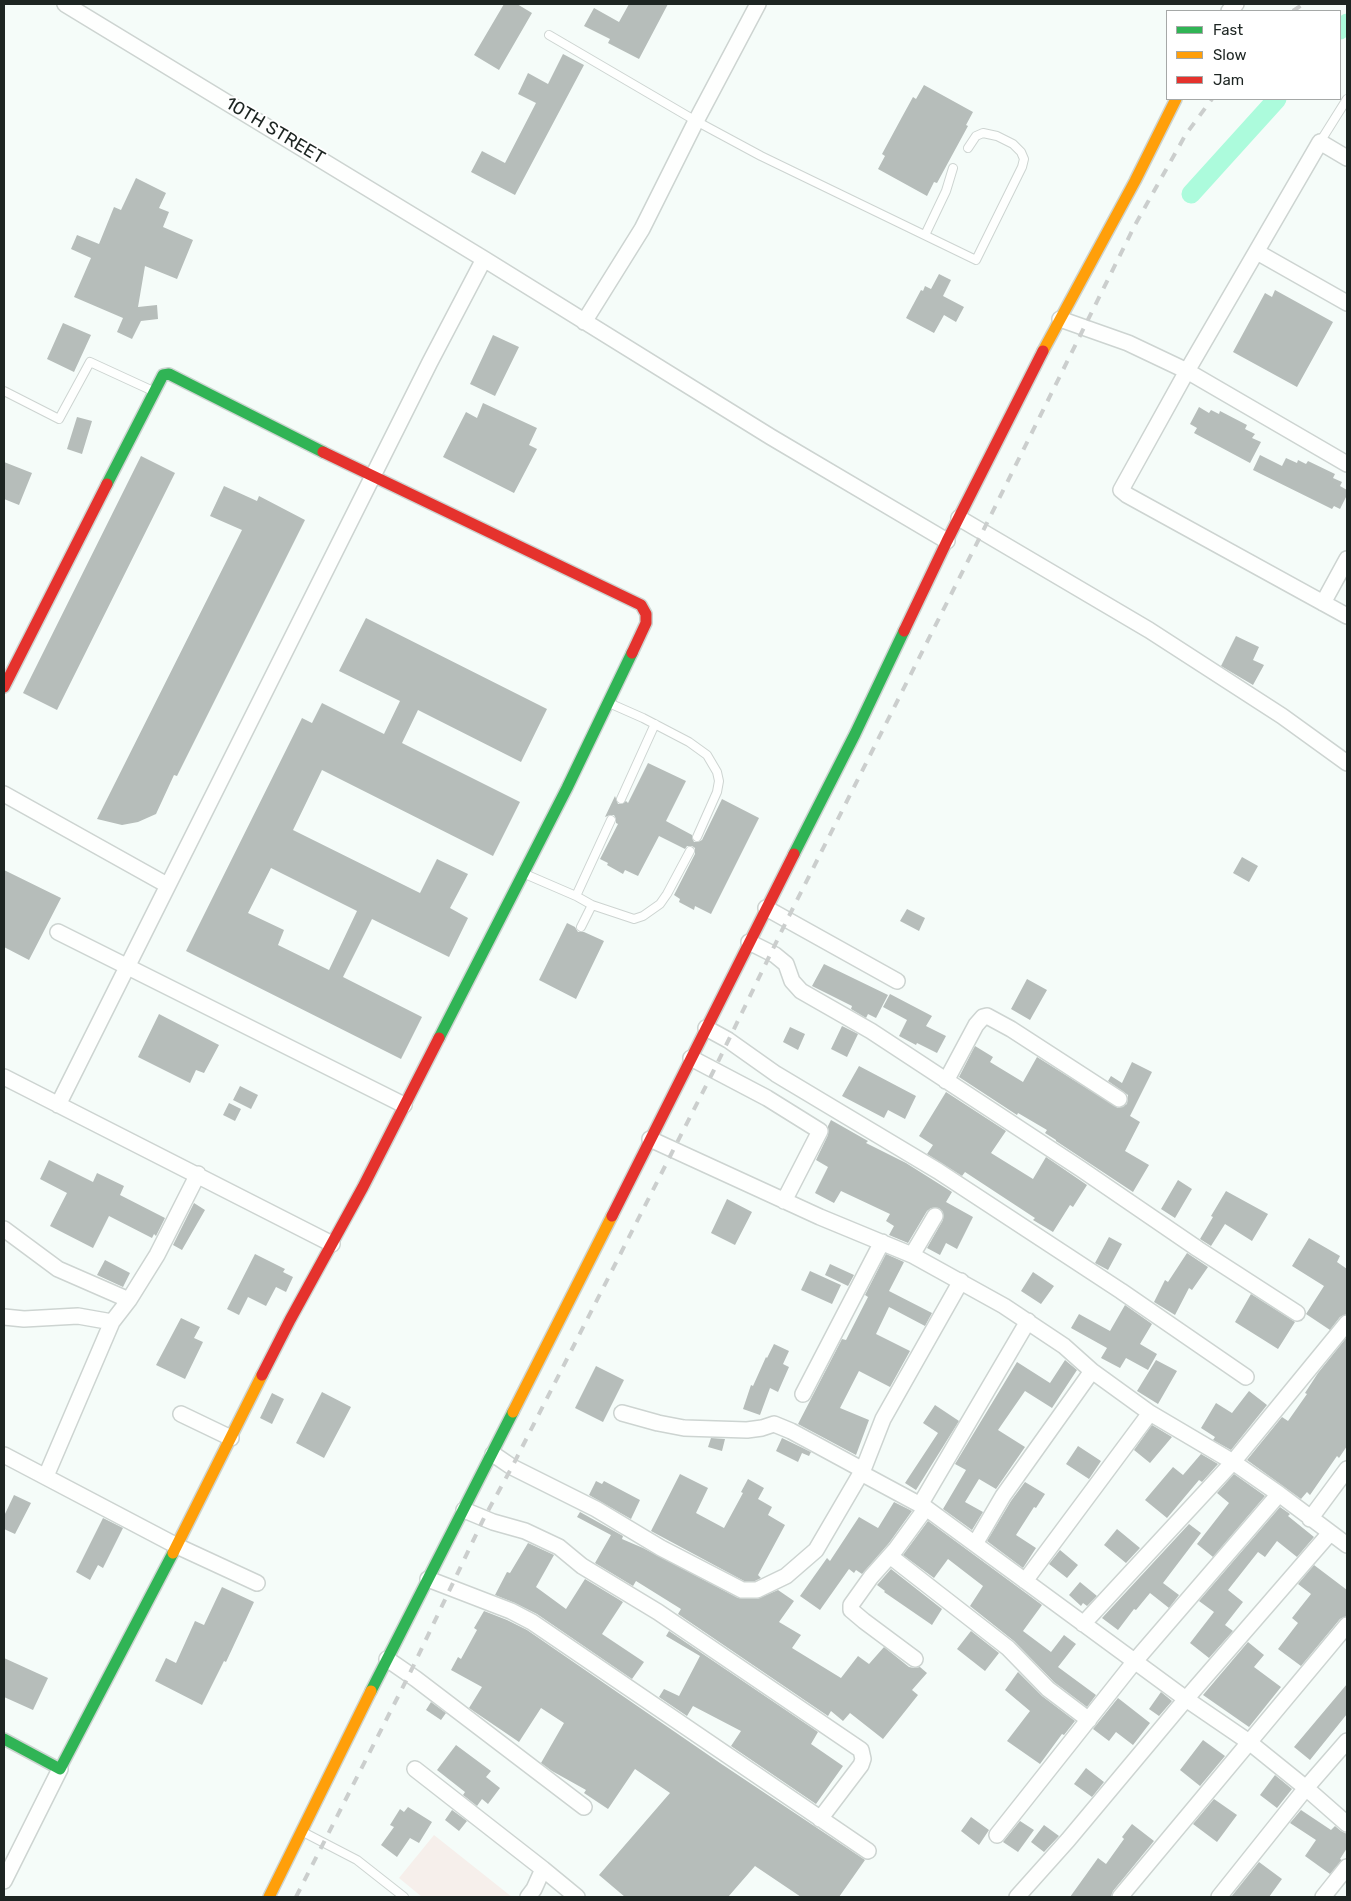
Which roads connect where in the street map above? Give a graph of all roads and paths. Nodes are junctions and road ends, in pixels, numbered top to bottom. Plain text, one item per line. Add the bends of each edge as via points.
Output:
1 (65, 4) edge
2 (758, 4) edge
3 (549, 35) dead end
4 (1347, 99) edge
5 (1176, 100) edge
6 (696, 121) junction
7 (1320, 142) junction
8 (968, 148) dead end
9 (1347, 158) edge
10 (953, 168) dead end
11 (925, 235) junction
12 (1257, 252) junction
13 (484, 259) junction
14 (1347, 303) edge
15 (1060, 319) junction
16 (584, 322) junction
17 (1187, 371) junction
18 (4, 391) edge
19 (155, 392) junction
20 (1347, 464) edge
21 (372, 476) junction
22 (959, 518) junction
23 (947, 541) junction
24 (1347, 558) edge
25 (1324, 602) junction
26 (1347, 616) edge
27 (4, 687) edge
28 (609, 703) junction
29 (654, 724) junction
30 (1347, 763) edge
31 (4, 794) edge
32 (621, 799) dead end
33 (611, 820) dead end
34 (697, 837) dead end
35 (690, 851) dead end
36 (523, 873) junction
37 (167, 885) junction
38 (576, 896) junction
39 (592, 905) junction
40 (766, 908) junction
41 (581, 927) dead end
42 (58, 932) dead end
43 (748, 942) junction
44 (127, 968) junction
45 (897, 981) dead end
46 (706, 1028) junction
47 (690, 1058) junction
48 (4, 1077) edge
49 (946, 1081) junction
50 (1119, 1099) dead end
51 (58, 1105) junction
52 (404, 1105) junction
53 (833, 1107) junction
54 (820, 1130) junction
55 (650, 1139) junction
56 (198, 1174) junction
57 (784, 1201) junction
58 (935, 1216) dead end
59 (4, 1229) edge
60 (882, 1242) junction
61 (332, 1244) junction
62 (912, 1255) junction
63 (962, 1281) junction
64 (130, 1300) junction
65 (1297, 1312) dead end
66 (4, 1318) edge
67 (112, 1322) junction
68 (1028, 1322) junction
69 (1347, 1323) edge
70 (1092, 1371) junction
71 (1246, 1377) dead end
72 (802, 1394) dead end
73 (622, 1413) dead end
74 (1150, 1413) junction
75 (181, 1414) dead end
76 (231, 1438) junction
77 (4, 1454) edge
78 (493, 1454) junction
79 (1233, 1462) junction
80 (1347, 1469) edge
81 (862, 1472) junction
82 (46, 1476) junction
83 (1279, 1494) junction
84 (923, 1506) junction
85 (464, 1510) junction
86 (1310, 1519) junction
87 (1330, 1533) junction
88 (976, 1544) junction
89 (1347, 1545) edge
90 (177, 1546) junction
91 (890, 1556) junction
92 (428, 1579) junction
93 (1025, 1581) junction
94 (257, 1583) dead end
95 (1083, 1624) junction
96 (1347, 1624) edge
97 (387, 1659) junction
98 (915, 1659) dead end
99 (1135, 1661) junction
100 (1186, 1699) junction
101 (1089, 1720) junction
102 (4, 1739) edge
103 (1347, 1741) edge
104 (1249, 1742) junction
105 (60, 1769) junction
106 (415, 1769) dead end
107 (1306, 1788) junction
108 (584, 1807) dead end
109 (820, 1819) junction
110 (1347, 1824) edge
111 (301, 1832) junction
112 (997, 1835) dead end
113 (868, 1851) dead end
114 (1347, 1868) edge
115 (543, 1869) junction
116 (4, 1881) edge
117 (535, 1895) edge
118 (269, 1897) edge
119 (404, 1897) edge
120 (577, 1897) edge
121 (1018, 1897) edge
122 (1120, 1897) edge
123 (1219, 1897) edge
124 (1323, 1897) edge

1 - 13 street, 10TH STREET
2 - 6 street
3 - 6 lane
4 - 7 lane
5 - 15 street
6 - 11 lane
6 - 16 street via 642,229
7 - 9 street
7 - 12 street
8 - 11 lane via 976,136 983,133 997,136 1022,152 1022,167 976,260
10 - 11 lane
12 - 14 street
12 - 17 street
13 - 16 street, 10TH STREET
13 - 21 street
15 - 17 street via 1128,343
15 - 22 street
16 - 23 street, 10TH STREET via 778,442
17 - 20 street
17 - 25 street via 1121,488 1122,492
18 - 19 lane via 59,419 90,362
19 - 21 street via 163,375 175,376
19 - 27 street
21 - 28 street via 641,605 646,614 646,624
21 - 37 street
22 - 23 street
22 - 30 street via 1148,630 1282,716
23 - 40 street via 855,734
24 - 25 street
25 - 26 street
28 - 29 lane
28 - 36 street
29 - 32 lane
29 - 34 lane via 702,750 717,772 717,792
31 - 37 street
33 - 38 lane
35 - 39 lane via 660,904 643,916 634,919
36 - 38 lane
36 - 52 street
37 - 44 street
38 - 39 lane
39 - 41 lane
40 - 43 street
40 - 45 street
42 - 44 street
43 - 46 street
43 - 49 street via 776,955 786,964 792,981 801,991 871,1031
44 - 51 street
44 - 52 street
46 - 47 street
46 - 53 street
47 - 54 street
47 - 55 street
48 - 51 street
49 - 50 street via 976,1025 987,1016 1011,1028
49 - 65 street
51 - 56 street
52 - 61 street
53 - 54 street
53 - 71 street via 938,1171
54 - 57 street
55 - 57 street
55 - 78 street
56 - 61 street
56 - 64 street
57 - 60 street
58 - 62 street
59 - 64 street via 58,1269
60 - 62 street
60 - 72 street
61 - 76 street
62 - 63 street
63 - 68 street
63 - 81 street via 883,1419
64 - 67 street
66 - 67 street via 78,1316
67 - 82 street
68 - 70 street via 1064,1346
68 - 84 street
69 - 79 street
70 - 74 street
70 - 88 street via 1014,1480
73 - 81 street via 684,1428 747,1430 774,1424
74 - 79 street
74 - 93 street
75 - 76 street
76 - 90 street
77 - 82 street
78 - 81 street via 742,1590 757,1590 786,1576 816,1550
78 - 85 street
79 - 83 street
79 - 95 street
80 - 86 street
81 - 84 street
82 - 90 street
83 - 86 street
83 - 99 street
84 - 88 street
84 - 91 street
85 - 92 street
85 - 109 street via 525,1531 558,1547 861,1750 861,1765
86 - 87 street
87 - 89 street
87 - 100 street
88 - 93 street
90 - 94 street
90 - 105 street
91 - 98 street via 853,1601 851,1610
91 - 101 street via 1008,1648 1048,1689
92 - 97 street
92 - 109 street via 532,1622
93 - 95 street
95 - 99 street
96 - 104 street
97 - 108 street
97 - 111 street
99 - 100 street
99 - 101 street
100 - 104 street
100 - 121 street
101 - 112 street
102 - 105 street
103 - 107 street
104 - 107 street
104 - 122 street
105 - 116 street
106 - 115 street
107 - 110 street
107 - 123 street
109 - 113 street
111 - 118 street
111 - 119 lane via 357,1860
114 - 124 street
115 - 117 street
115 - 120 street

